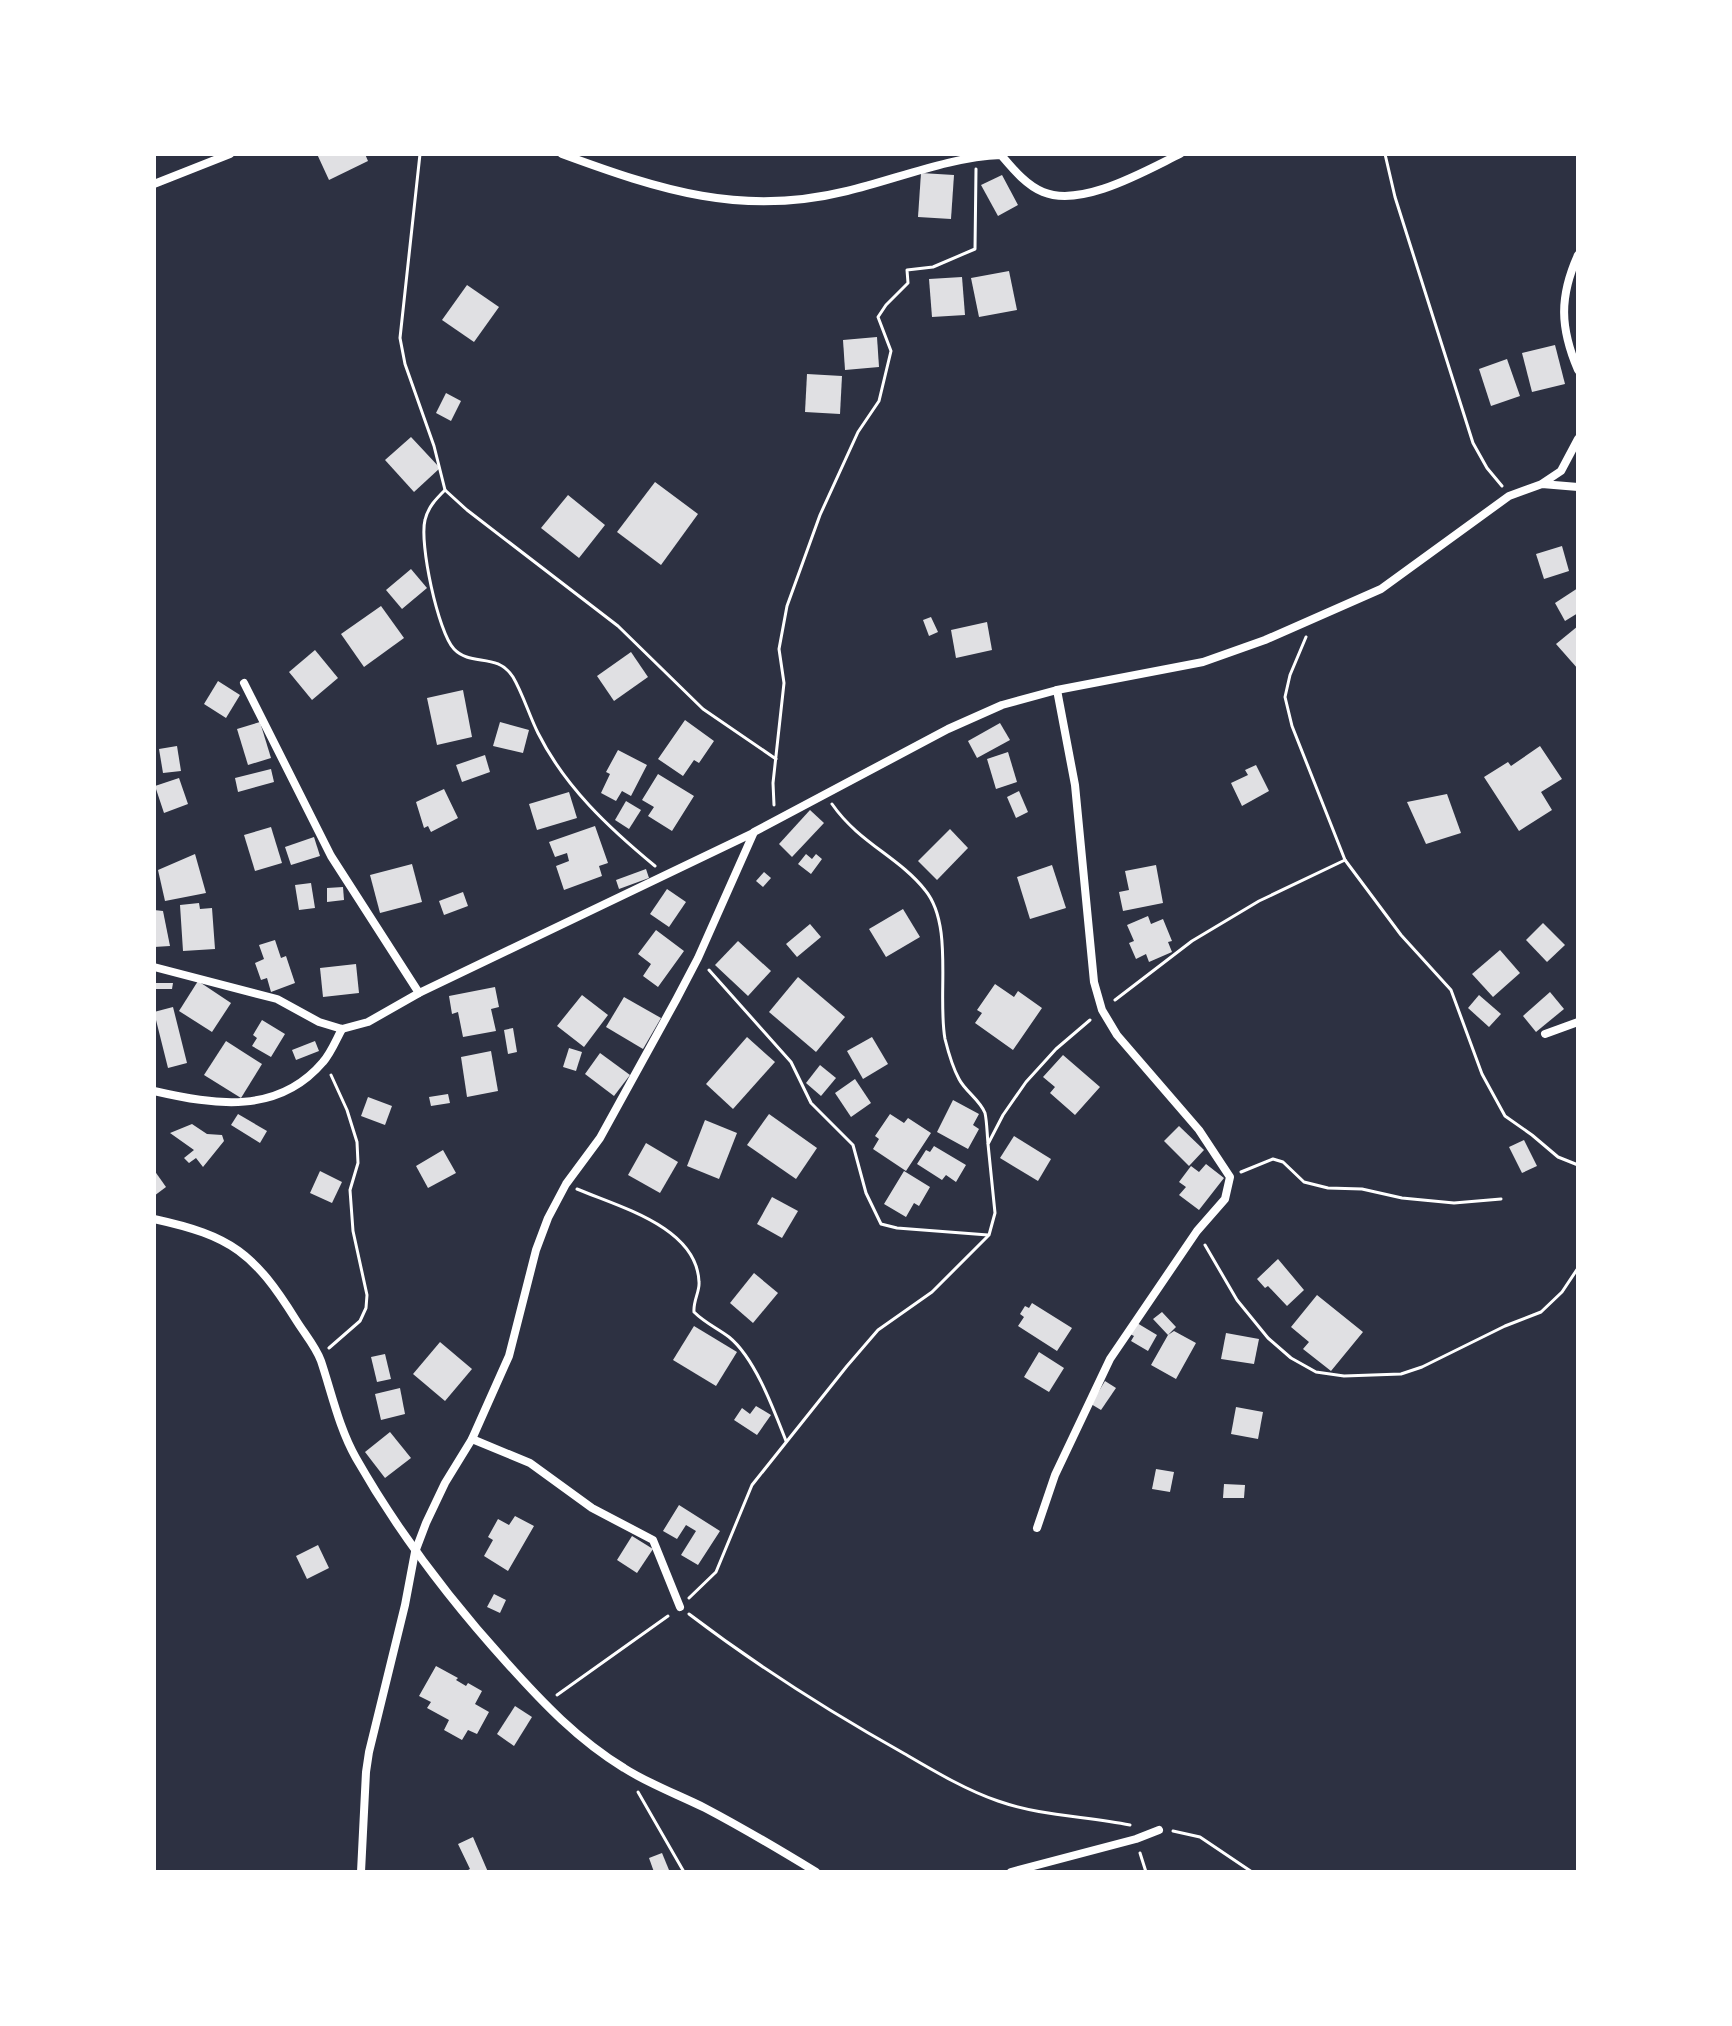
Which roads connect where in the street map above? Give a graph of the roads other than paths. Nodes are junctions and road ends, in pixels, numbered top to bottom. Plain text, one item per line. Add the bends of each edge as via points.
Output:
1 (230, 154) edge
2 (562, 154) edge
3 (1180, 154) edge
4 (154, 184) edge
5 (1578, 255) edge
6 (1578, 370) edge
7 (1578, 439) edge
8 (1542, 484) junction
9 (1578, 487) edge
10 (244, 683) dead end
11 (1057, 690) junction
12 (754, 832) junction
13 (154, 967) edge
14 (419, 993) junction
15 (1578, 1022) edge
16 (342, 1029) junction
17 (1545, 1034) dead end
18 (154, 1091) edge
19 (154, 1219) edge
20 (472, 1439) junction
21 (1037, 1528) dead end
22 (415, 1552) junction
23 (680, 1607) road end
24 (1159, 1830) road end
25 (361, 1872) edge
26 (816, 1872) edge
27 (1011, 1872) edge

1 - 4 street
2 - 3 street via 655,186 709,198 775,202 843,192 976,156 1001,155 1043,192 1066,196 1100,190
5 - 6 street via 1563,299 1564,327
7 - 8 street via 1561,471
8 - 9 street
8 - 11 street via 1509,496 1381,589 1265,640 1203,662
10 - 14 street via 331,856
11 - 12 street via 1002,705
11 - 21 street via 1075,785 1094,982 1102,1010 1230,1177 1225,1199 1197,1231 1110,1359 1055,1475
12 - 14 street
12 - 20 street via 698,958 544,1229 509,1356
13 - 16 street via 277,999
14 - 16 street via 368,1022
15 - 17 street
16 - 18 street via 324,1061 296,1087 271,1099 193,1100
19 - 22 street via 225,1241 268,1277 320,1357 354,1454
20 - 22 street via 445,1483
20 - 23 street via 530,1463 592,1508 653,1540
22 - 25 street via 366,1772
22 - 26 street via 478,1631 583,1739 625,1769
24 - 27 street

